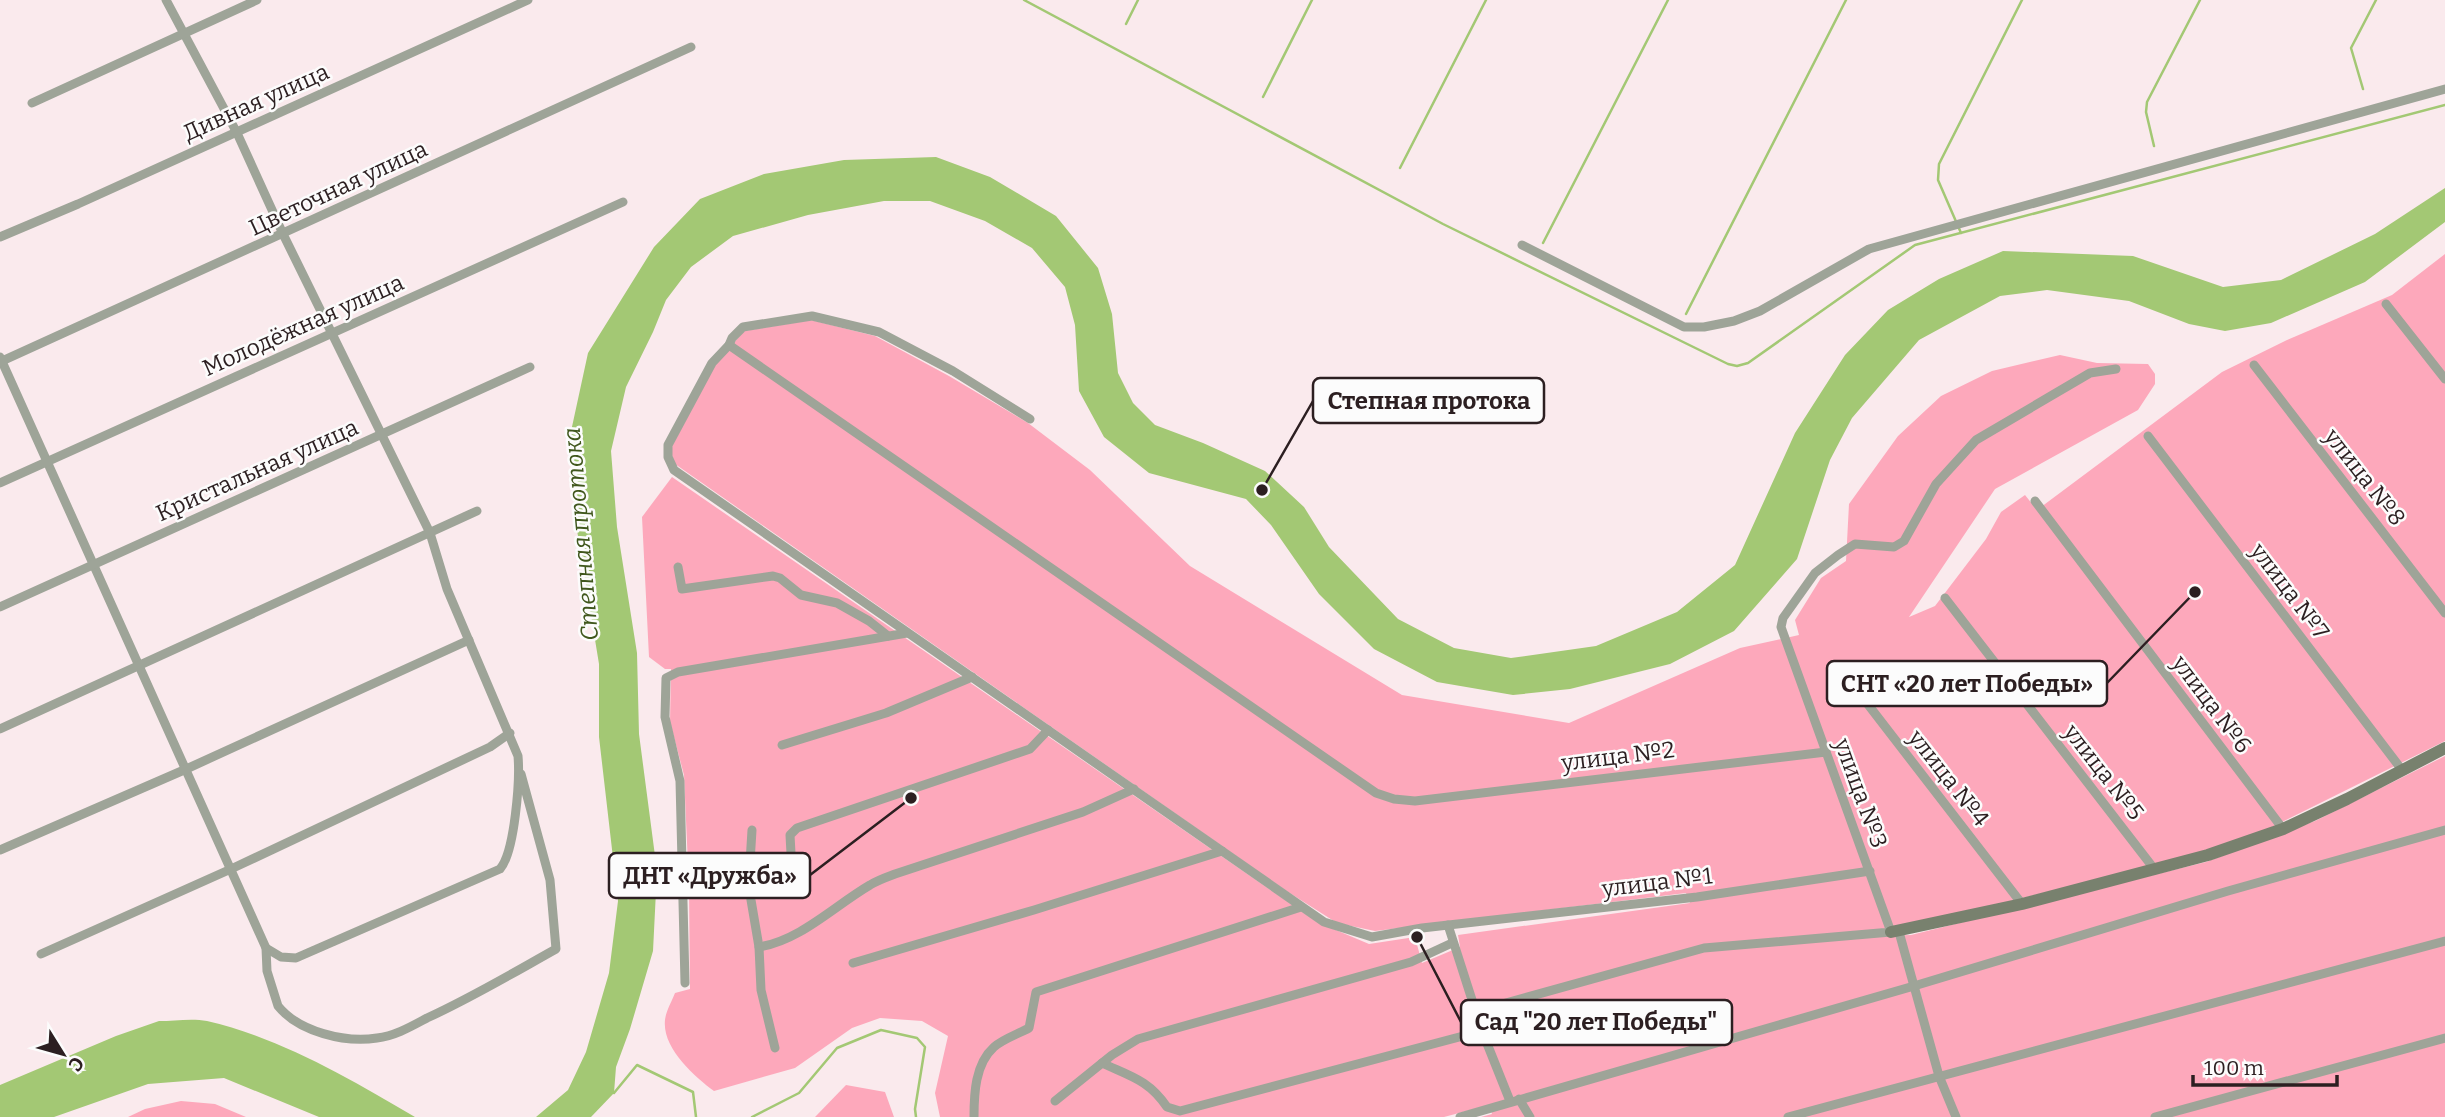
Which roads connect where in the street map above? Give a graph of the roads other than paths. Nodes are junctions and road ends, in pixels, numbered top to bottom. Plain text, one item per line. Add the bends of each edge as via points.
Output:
1 (166, 0) edge
2 (257, 0) edge
3 (528, 0) edge
4 (185, 33) junction
5 (691, 47) dead end
6 (2445, 89) edge
7 (32, 103) dead end
8 (237, 132) junction
9 (622, 202) dead end
10 (283, 234) junction
11 (0, 237) edge
12 (1522, 244) dead end
13 (2386, 304) dead end
14 (331, 334) junction
15 (729, 345) junction
16 (1, 360) edge
17 (2254, 365) dead end
18 (530, 367) dead end
19 (2116, 369) dead end
20 (2445, 379) edge
21 (1030, 419) dead end
22 (381, 435) junction
23 (2148, 436) dead end
24 (48, 461) junction
25 (0, 483) edge
26 (2035, 501) dead end
27 (477, 511) dead end
28 (430, 533) junction
29 (93, 565) junction
30 (678, 567) dead end
31 (1945, 598) dead end
32 (0, 607) edge
33 (2445, 613) edge
34 (906, 633) junction
35 (888, 636) junction
36 (469, 640) junction
37 (139, 663) junction
38 (1846, 676) dead end
39 (972, 677) junction
40 (0, 729) edge
41 (1048, 730) junction
42 (510, 733) junction
43 (782, 745) dead end
44 (2445, 748) edge
45 (1826, 752) junction
46 (519, 767) junction
47 (2402, 769) junction
48 (184, 770) junction
49 (1134, 789) junction
50 (2283, 829) junction
51 (752, 830) dead end
52 (2445, 830) edge
53 (0, 849) edge
54 (1222, 851) junction
55 (231, 869) junction
56 (2155, 870) junction
57 (1870, 871) junction
58 (793, 890) dead end
59 (2022, 904) junction
60 (1301, 907) junction
61 (1448, 926) junction
62 (1895, 932) junction
63 (2445, 942) edge
64 (1451, 943) junction
65 (759, 947) junction
66 (266, 948) junction
67 (41, 954) dead end
68 (853, 963) dead end
69 (685, 983) dead end
70 (1914, 986) junction
71 (1476, 1011) junction
72 (1482, 1031) junction
73 (2445, 1038) edge
74 (775, 1048) dead end
75 (1102, 1063) junction
76 (1939, 1076) junction
77 (1514, 1100) junction
78 (1055, 1101) dead end
79 (974, 1117) edge
80 (1460, 1117) edge
81 (1530, 1117) edge
82 (1788, 1117) edge
83 (1956, 1117) edge
84 (2155, 1117) edge

1 - 4 street
2 - 4 street
3 - 8 street, Дивная улица
4 - 7 street
4 - 8 street
5 - 10 street, Цветочная улица
6 - 12 street via 1869,249 1760,311 1704,327 1684,327
8 - 10 street
8 - 11 street, Дивная улица
9 - 14 street, Молодёжная улица
10 - 14 street
10 - 16 street, Цветочная улица
13 - 20 street
14 - 22 street
14 - 24 street, Молодёжная улица
15 - 21 street, улица №1 via 743,327 812,316 879,332
15 - 34 street, улица №1 via 712,363 668,445 674,470
15 - 45 street, улица №2 via 1376,793 1415,801
16 - 24 street
17 - 33 street, улица №8
18 - 22 street, Кристальная улица
19 - 45 street, улица №3 via 2090,373 1976,440 1936,484 1904,541 1894,547 1855,544 1815,573 1783,618 1781,628
22 - 28 street
22 - 29 street, Кристальная улица
23 - 47 street, улица №7
24 - 25 street, Молодёжная улица
24 - 29 street
26 - 50 street, улица №6
27 - 28 street
28 - 36 street
28 - 37 street
29 - 32 street, Кристальная улица
29 - 37 street
30 - 35 street via 681,589 780,578 801,595 837,603
31 - 56 street, улица №5
34 - 35 street
34 - 39 street, улица №1
35 - 69 street via 678,672 666,678 665,717 680,781
36 - 42 street
36 - 48 street
37 - 40 street
37 - 48 street
38 - 59 street, улица №4
39 - 41 street, улица №1
39 - 43 street via 886,713
41 - 49 street, улица №1
41 - 58 street via 1030,749 797,828 790,835
42 - 46 street
42 - 55 street via 490,747
44 - 47 street
45 - 57 street, улица №3
46 - 66 street via 509,850 500,869 296,958 281,957
46 - 66 street via 550,880 556,949 395,1033 356,1039 312,1029 282,1011 267,971
47 - 50 street
48 - 53 street
48 - 55 street
49 - 54 street, улица №1
49 - 65 street via 1083,812 870,884 812,924
50 - 56 street
51 - 65 street via 749,879
52 - 70 street
54 - 60 street, улица №1
54 - 68 street
55 - 66 street
55 - 67 street
56 - 59 street
57 - 61 street, улица №1
57 - 62 street, улица №3
59 - 62 street
60 - 61 street, улица №1 via 1324,922 1372,937
60 - 79 street via 1036,992 1029,1028 993,1048 980,1067
61 - 64 street
62 - 70 street, улица №3
62 - 71 street via 1704,948
63 - 76 street
64 - 71 street
64 - 75 street via 1411,962 1138,1039
65 - 74 street via 761,990
70 - 76 street, улица №3
70 - 77 street
71 - 72 street
72 - 75 street via 1180,1111 1167,1107 1149,1085
72 - 77 street
73 - 84 street
75 - 78 street
76 - 82 street
76 - 83 street, улица №3
77 - 80 street
77 - 81 street

